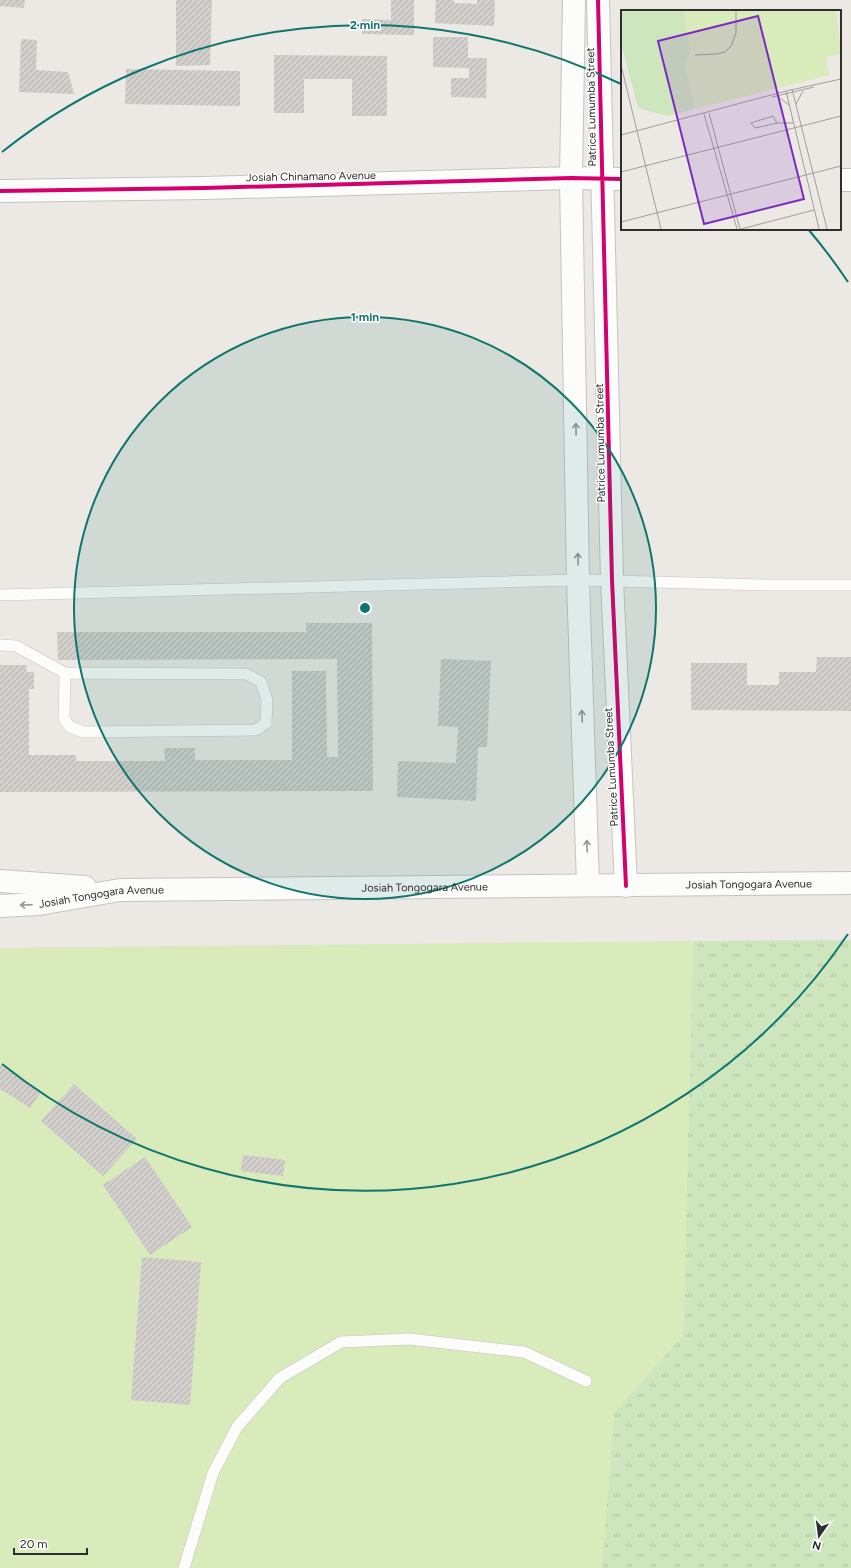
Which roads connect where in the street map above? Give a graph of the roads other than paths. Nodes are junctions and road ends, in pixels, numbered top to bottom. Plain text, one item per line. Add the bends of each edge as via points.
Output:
1 (574, 0) edge
2 (598, 0) edge
3 (571, 178) junction
4 (612, 179) edge
5 (0, 191) edge
6 (578, 580) junction
7 (612, 580) junction
8 (851, 585) edge
9 (0, 595) edge
10 (0, 645) edge
11 (65, 673) junction
12 (2, 879) edge
13 (851, 883) edge
14 (588, 885) junction
15 (626, 886) junction
16 (120, 890) junction
17 (0, 906) edge
18 (586, 1381) dead end
19 (184, 1568) edge

1 - 3 street, Patrice Lumumba Street
2 - 4 street, Patrice Lumumba Street
3 - 4 street, Josiah Chinamano Avenue
3 - 5 street, Josiah Chinamano Avenue
6 -> 3 street, Patrice Lumumba Street
4 - 7 street, Patrice Lumumba Street
6 - 7 lane
6 - 9 lane
14 -> 6 street, Patrice Lumumba Street
7 - 8 lane
7 - 15 street, Patrice Lumumba Street
10 - 11 lane via 16,646
11 - 11 lane via 64,719 70,727 83,732 256,730 266,723 267,700 261,682 246,674
12 - 16 street
13 - 15 street, Josiah Tongogara Avenue
14 - 15 street, Josiah Tongogara Avenue
14 - 16 street, Josiah Tongogara Avenue
16 -> 17 street, Josiah Tongogara Avenue via 39,904
18 - 19 lane via 524,1352 409,1339 341,1342 280,1378 237,1427 213,1473

